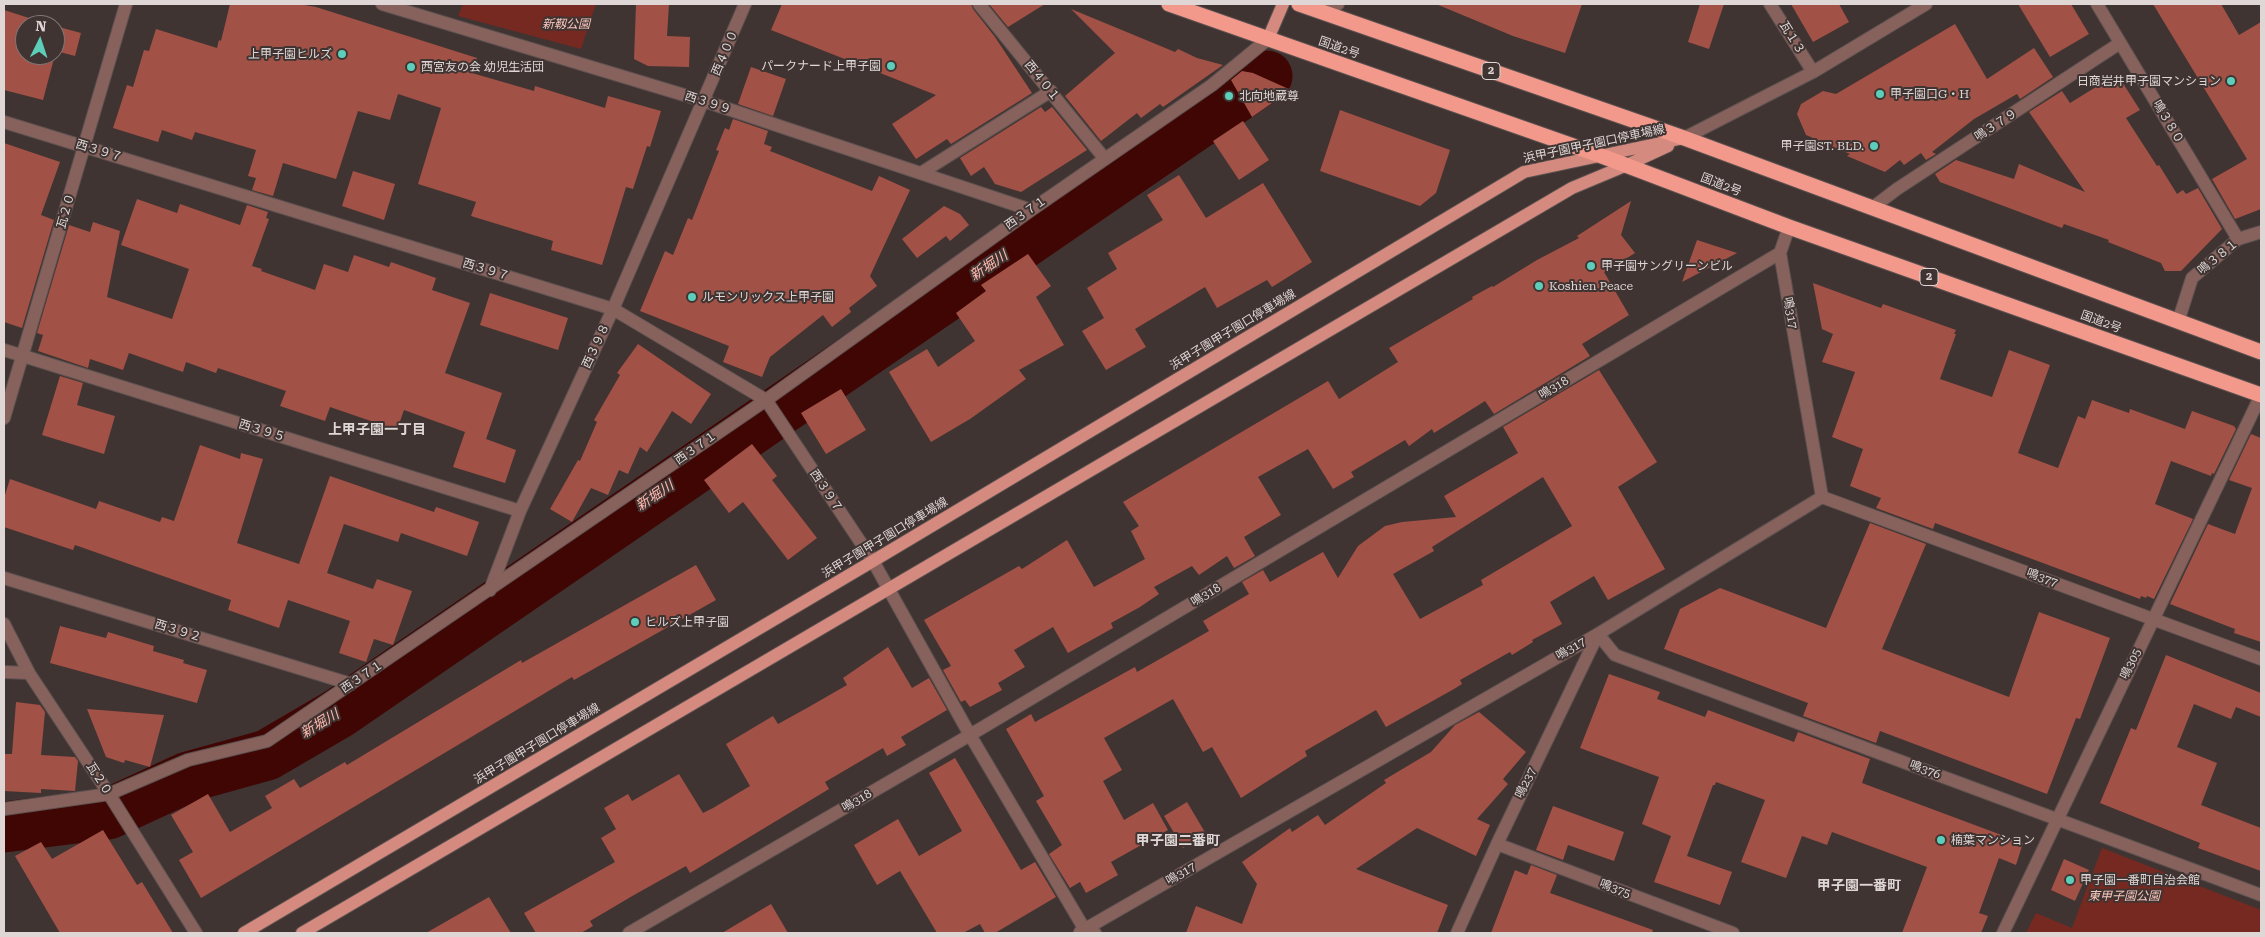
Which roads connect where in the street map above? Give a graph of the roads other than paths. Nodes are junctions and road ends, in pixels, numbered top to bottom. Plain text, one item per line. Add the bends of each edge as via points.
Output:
1 (126, 4) edge
2 (382, 4) edge
3 (745, 4) edge
4 (979, 4) edge
5 (1169, 4) edge
6 (1283, 4) edge
7 (1299, 4) edge
8 (1338, 4) edge
9 (1770, 4) edge
10 (1926, 4) edge
11 (2097, 4) edge
12 (1326, 13) junction
13 (1268, 39) junction
14 (2120, 43) junction
15 (1813, 72) junction
16 (1050, 91) junction
17 (704, 101) junction
18 (4, 122) edge
19 (1684, 138) junction
20 (85, 146) junction
21 (1599, 155) junction
22 (1105, 159) junction
23 (1627, 165) junction
24 (921, 173) junction
25 (1872, 208) junction
26 (1031, 210) junction
27 (1789, 227) junction
28 (2261, 232) edge
29 (2238, 239) junction
30 (1780, 253) junction
31 (613, 309) junction
32 (2178, 322) junction
33 (4, 350) edge
34 (2261, 352) edge
35 (23, 356) junction
36 (2261, 395) edge
37 (767, 401) junction
38 (4, 418) edge
39 (1822, 497) junction
40 (520, 511) junction
41 (873, 561) junction
42 (4, 578) edge
43 (888, 588) junction
44 (490, 590) junction
45 (2153, 619) junction
46 (4, 624) edge
47 (1598, 634) junction
48 (2261, 660) edge
49 (4, 672) edge
50 (28, 673) junction
51 (352, 684) junction
52 (970, 735) junction
53 (111, 798) junction
54 (4, 809) edge
55 (2057, 818) junction
56 (1497, 844) junction
57 (2261, 896) edge
58 (1086, 932) edge
59 (196, 933) edge
60 (244, 933) edge
61 (302, 933) edge
62 (629, 933) edge
63 (1457, 933) edge
64 (1733, 933) edge
65 (2003, 933) edge

1 - 20 street, 瓦２０
2 - 17 street, 西３９９
3 - 17 street, 西４００
4 - 16 street, 西４０１
5 - 13 highway, 国道2号 / 2
6 - 13 main road
7 - 12 highway, 2
8 - 12 street
9 - 15 street, 瓦１３
10 - 15 street
11 - 14 street, 鳴３８０
12 - 19 highway, 2
13 - 21 highway, 国道2号 / 2
13 - 22 street, 西３７１ via 1212,85
14 - 25 street, 鳴３７９
14 - 29 street, 鳴３８０
15 - 19 street
16 - 22 street, 西４０１
16 - 24 street
17 - 24 street, 西３９９
17 - 31 street, 西３９８
18 - 20 street, 西３９７
19 - 21 main road, 浜甲子園甲子園口停車場線
19 - 23 main road, 浜甲子園甲子園口停車場線
19 - 25 highway, 2
20 - 31 street, 西３９７
20 - 35 street, 瓦２０
21 - 23 highway, 国道2号 / 2
21 - 41 main road, 浜甲子園甲子園口停車場線 via 1524,172
22 - 26 street, 西３７１
23 - 27 highway, 国道2号 / 2
23 - 43 main road, 浜甲子園甲子園口停車場線 via 1572,188
24 - 26 street, 西３９９
25 - 32 highway, 2
26 - 37 street, 西３７１
27 - 30 street, 鳴317
27 - 36 highway, 国道2号 / 2
28 - 29 street, 鳴３８１
29 - 32 street, 鳴３８１ via 2192,278
30 - 39 street, 鳴317
30 - 52 street, 鳴318
31 - 37 street, 西３９７
31 - 40 street, 西３９８
32 - 34 highway, 2
33 - 35 street, 西３９５
35 - 38 street, 瓦２０
35 - 40 street, 西３９５
36 - 45 street, 鳴305
37 - 41 street, 西３９７
37 - 44 street, 西３７１
39 - 45 street, 鳴377
39 - 47 street, 鳴317
40 - 44 street, 西３９８
41 - 43 street, 西３９７
41 - 60 main road, 浜甲子園甲子園口停車場線
42 - 51 street, 西３９２
43 - 52 street, 西３９７
43 - 61 main road, 浜甲子園甲子園口停車場線
44 - 51 street, 西３７１
45 - 48 street, 鳴377
45 - 55 street, 鳴305
46 - 50 street, 瓦２０
47 - 55 street, 鳴376 via 1615,655
47 - 56 street, 鳴237
47 - 58 street, 鳴317
49 - 50 street
50 - 53 street, 瓦２０
51 - 53 street, 西３７１ via 267,741 188,760
52 - 58 street, 西３９７
52 - 62 street, 鳴318
53 - 54 street, 西３７１
53 - 59 street, 瓦２０
55 - 57 street, 鳴376
55 - 65 street, 鳴305
56 - 63 street, 鳴237
56 - 64 street, 鳴375

